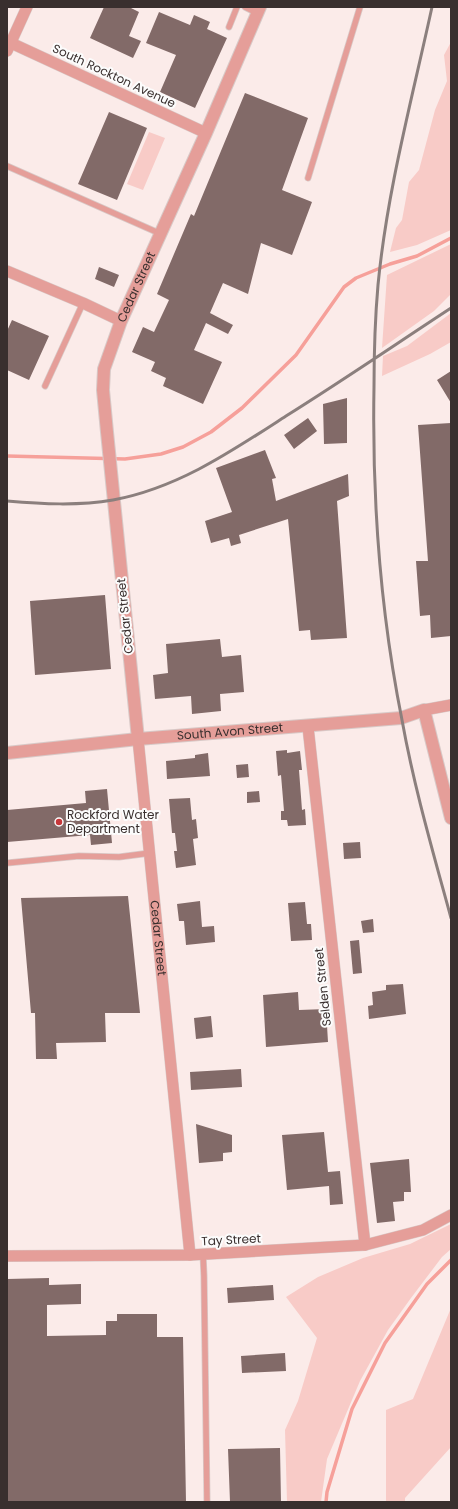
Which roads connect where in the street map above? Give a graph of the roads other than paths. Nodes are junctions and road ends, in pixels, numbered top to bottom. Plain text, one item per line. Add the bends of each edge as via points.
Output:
1 (27, 7) edge
2 (237, 7) edge
3 (245, 7) edge
4 (360, 7) edge
5 (259, 10) edge
6 (229, 27) dead end
7 (9, 47) edge
8 (206, 133) junction
9 (7, 166) edge
10 (308, 178) dead end
11 (160, 234) junction
12 (7, 271) edge
13 (83, 303) junction
14 (121, 321) junction
15 (45, 386) dead end
16 (451, 705) edge
17 (424, 710) junction
18 (308, 726) junction
19 (138, 740) junction
20 (7, 753) edge
21 (451, 818) edge
22 (150, 853) junction
23 (7, 863) edge
24 (451, 1215) edge
25 (365, 1244) junction
26 (202, 1254) junction
27 (190, 1255) junction
28 (7, 1256) edge
29 (207, 1502) edge

1 - 7 street
2 - 6 lane
3 - 5 lane
4 - 10 lane
5 - 8 street, Cedar Street
7 - 8 street, South Rockton Avenue
8 - 11 street, Cedar Street
9 - 11 lane
11 - 14 street, Cedar Street
12 - 13 street
13 - 14 street
13 - 15 lane
14 - 19 street, Cedar Street via 104,370 103,390
16 - 17 street, South Avon Street
17 - 18 street, South Avon Street via 401,718
17 - 21 street
18 - 19 street, South Avon Street
18 - 25 street, Selden Street
19 - 20 street, South Avon Street
19 - 22 street, Cedar Street
22 - 23 lane
22 - 27 street, Cedar Street
24 - 25 street, Tay Street via 423,1230
25 - 26 street, Tay Street
26 - 27 street, Tay Street
26 - 29 lane
27 - 28 street, Tay Street

